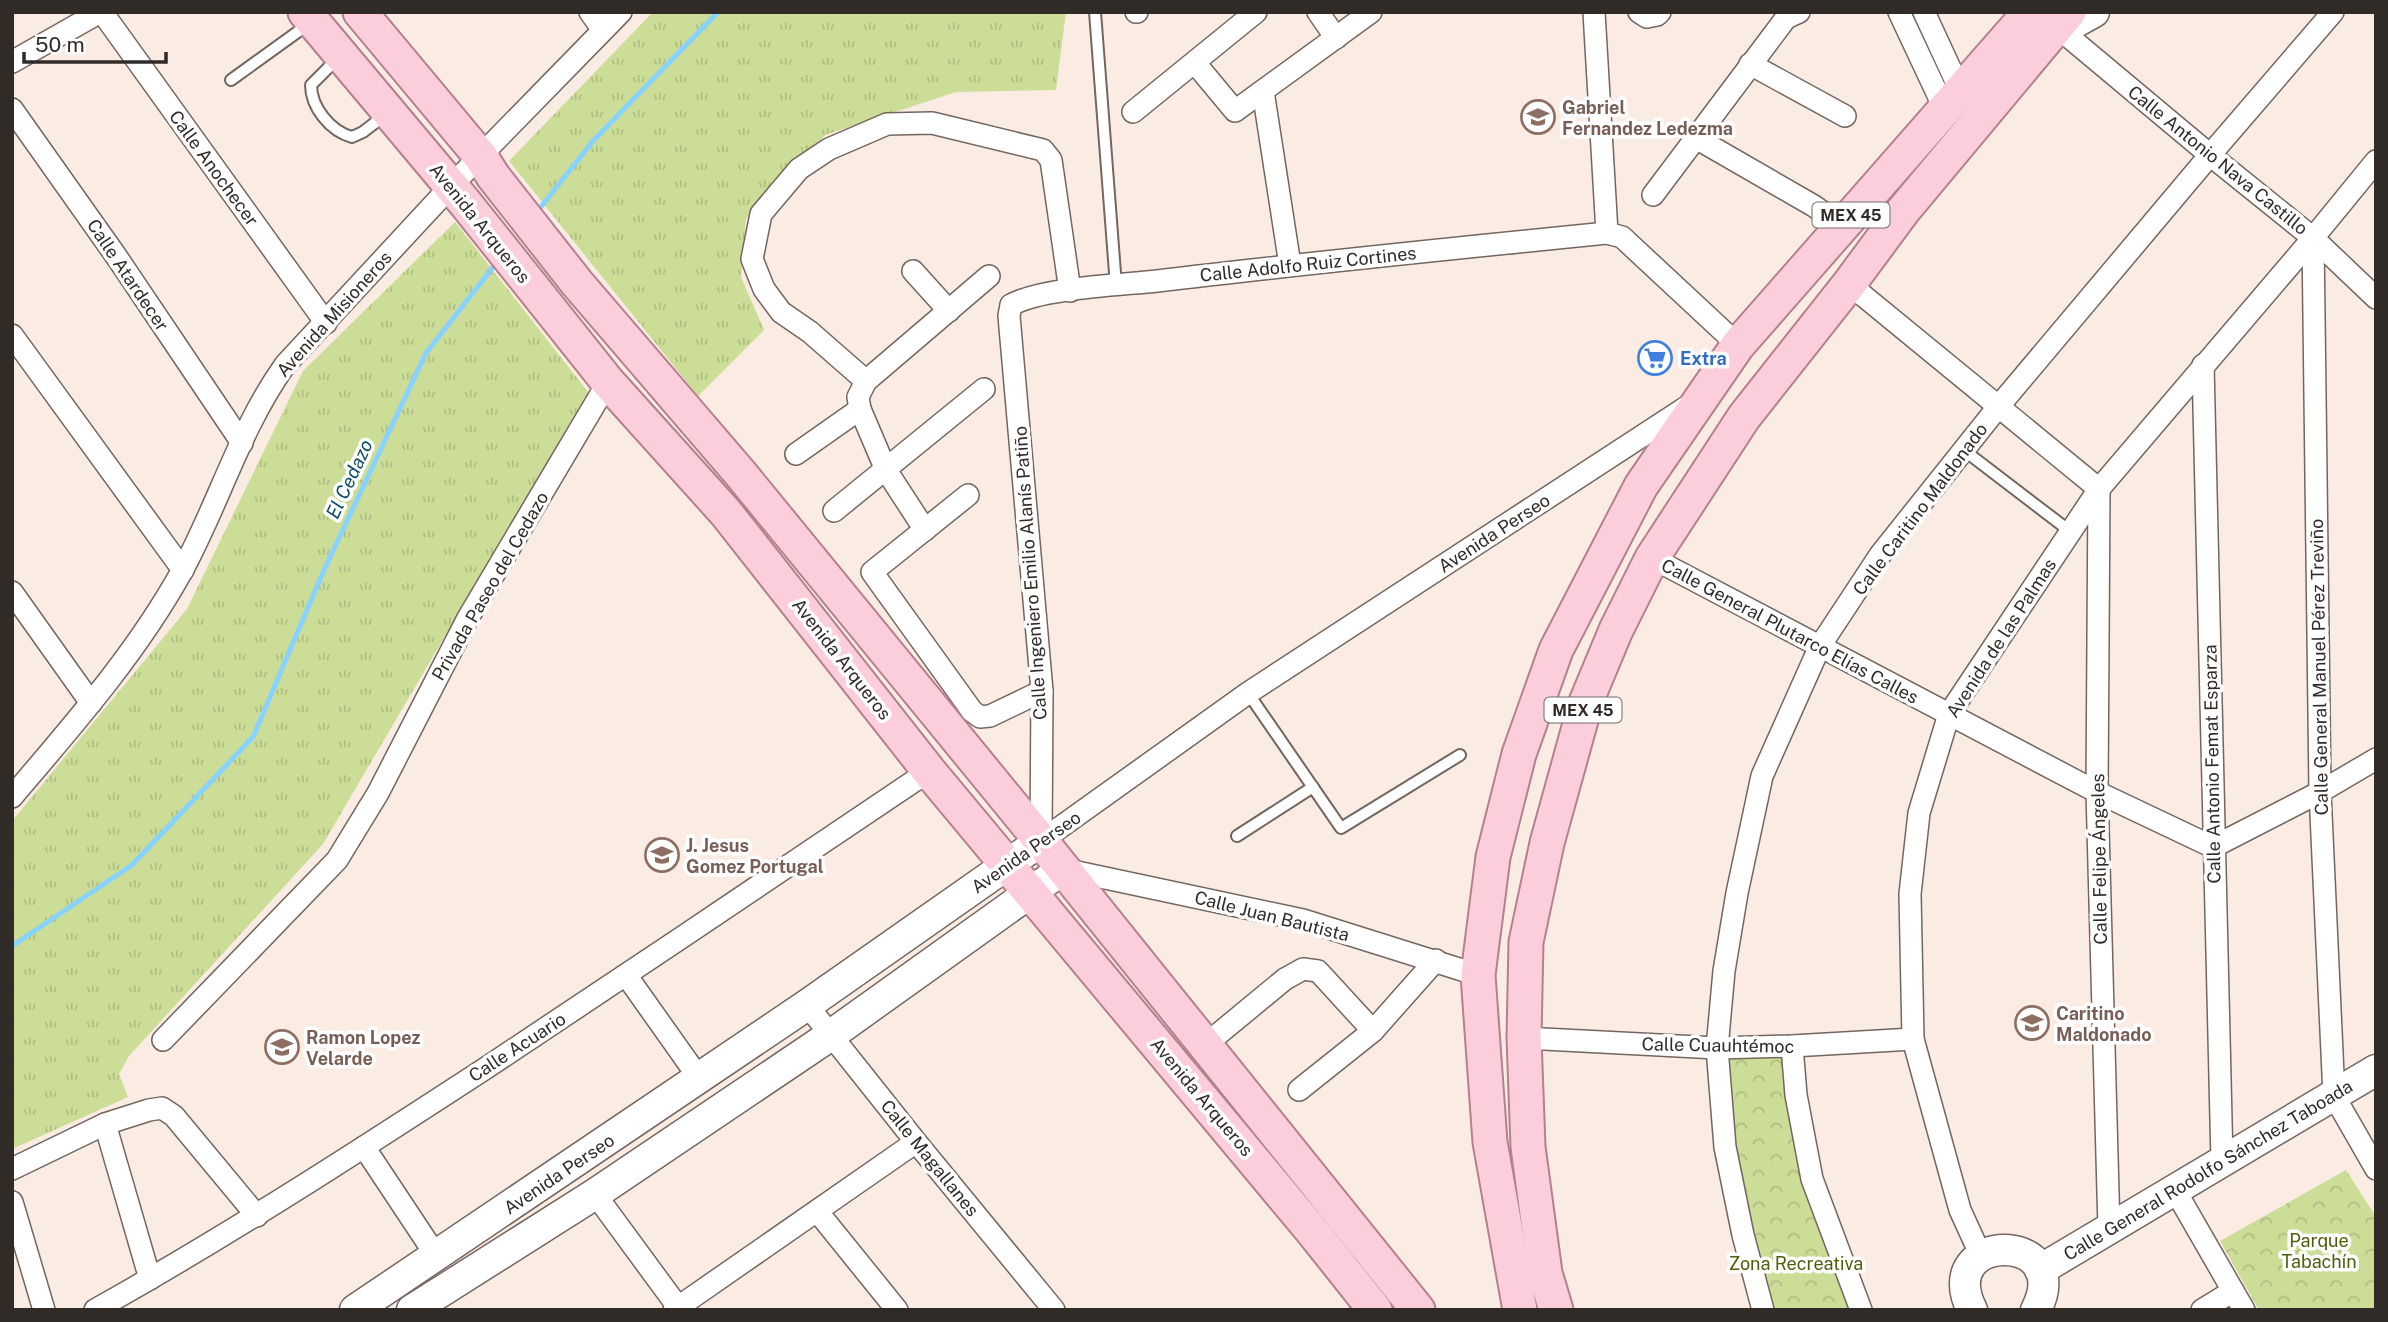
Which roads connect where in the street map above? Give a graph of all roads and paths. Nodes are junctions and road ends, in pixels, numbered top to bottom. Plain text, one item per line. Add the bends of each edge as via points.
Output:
1 (101, 12) edge
2 (360, 12) edge
3 (590, 12) edge
4 (621, 12) edge
5 (1095, 12) edge
6 (1318, 12) edge
7 (1371, 12) edge
8 (1594, 12) edge
9 (1639, 12) edge
10 (1660, 12) edge
11 (1899, 12) edge
12 (1924, 12) edge
13 (2094, 12) edge
14 (2333, 12) edge
15 (1788, 14) edge
16 (1242, 16) edge
17 (309, 17) edge
18 (2045, 22) edge
19 (603, 30) junction
20 (1336, 38) junction
21 (341, 55) junction
22 (12, 62) edge
23 (1195, 63) junction
24 (1750, 64) junction
25 (231, 80) dead end
26 (1262, 92) junction
27 (1953, 101) junction
28 (12, 109) edge
29 (389, 112) junction
30 (1133, 112) dead end
31 (1845, 116) dead end
32 (1696, 138) junction
33 (2210, 155) junction
34 (2376, 161) edge
35 (487, 167) junction
36 (458, 195) junction
37 (1653, 195) dead end
38 (1842, 226) junction
39 (1607, 233) junction
40 (2314, 238) junction
41 (1290, 265) junction
42 (913, 271) dead end
43 (989, 276) dead end
44 (1849, 284) junction
45 (1116, 286) junction
46 (1070, 291) junction
47 (2376, 298) edge
48 (1011, 305) joint
49 (949, 311) junction
50 (326, 323) junction
51 (12, 335) edge
52 (1738, 345) junction
53 (2203, 365) junction
54 (866, 381) junction
55 (608, 382) junction
56 (984, 389) dead end
57 (1699, 399) junction
58 (1998, 407) junction
59 (860, 409) junction
60 (242, 443) junction
61 (1965, 451) junction
62 (796, 454) dead end
63 (886, 470) junction
64 (2099, 489) junction
65 (968, 495) dead end
66 (834, 511) dead end
67 (925, 530) junction
68 (2071, 532) junction
69 (1652, 558) junction
70 (183, 570) junction
71 (12, 592) edge
72 (1820, 646) junction
73 (1042, 691) junction
74 (1248, 693) junction
75 (91, 703) junction
76 (1949, 715) junction
77 (1460, 755) dead end
78 (2376, 759) edge
79 (929, 771) junction
80 (1313, 787) junction
81 (2097, 792) junction
82 (2320, 792) junction
83 (12, 797) edge
84 (1237, 836) dead end
85 (1041, 841) junction
86 (2213, 847) junction
87 (1009, 864) junction
88 (1063, 869) junction
89 (1031, 892) junction
90 (1436, 960) junction
91 (626, 975) junction
92 (1478, 975) junction
93 (807, 1005) junction
94 (1373, 1031) junction
95 (831, 1035) junction
96 (1524, 1038) junction
97 (1913, 1039) junction
98 (163, 1040) dead end
99 (1205, 1045) junction
100 (1792, 1046) junction
101 (1717, 1048) junction
102 (2376, 1070) edge
103 (699, 1078) junction
104 (1299, 1090) dead end
105 (2334, 1096) junction
106 (105, 1124) junction
107 (916, 1142) junction
108 (364, 1147) junction
109 (2222, 1162) junction
110 (12, 1169) edge
111 (2376, 1169) edge
112 (2175, 1190) junction
113 (595, 1194) junction
114 (12, 1202) edge
115 (817, 1211) junction
116 (257, 1216) junction
117 (2109, 1229) junction
118 (1981, 1256) junction
119 (437, 1257) junction
120 (2040, 1270) junction
121 (150, 1279) junction
122 (2238, 1301) edge
123 (676, 1308) edge
124 (44, 1310) edge
125 (95, 1310) edge
126 (355, 1310) edge
127 (412, 1310) edge
128 (897, 1310) edge
129 (1054, 1310) edge
130 (1375, 1310) edge
131 (1418, 1310) edge
132 (1520, 1310) edge
133 (1556, 1310) edge
134 (1763, 1310) edge
135 (1861, 1310) edge
136 (1972, 1310) edge
137 (2036, 1310) edge
138 (2202, 1310) edge

1 - 22 street
1 - 50 street, Calle Anochecer
2 - 35 main road, Avenida Arqueros
3 - 19 street
4 - 19 street, Avenida Misioneros
5 - 45 lane
6 - 20 street
7 - 20 street
8 - 39 street
9 - 10 street via 1647,17
11 - 27 street
12 - 27 street
13 - 18 main road via 2076,22
14 - 33 street, Calle Caritino Maldonado
15 - 24 street
16 - 23 street
17 - 21 main road, Avenida Arqueros
17 - 25 lane
18 - 27 main road, MEX 45
18 - 33 street, Calle Antonio Nava Castillo
18 - 44 main road, MEX 45
19 - 35 street, Avenida Misioneros
20 - 26 street
21 - 29 main road, Avenida Arqueros
21 - 29 lane via 310,85 317,109 341,134 352,137
23 - 26 street via 1235,111
23 - 30 street
24 - 31 street
24 - 32 street
26 - 41 street
27 - 38 main road, MEX 45
28 - 60 street, Calle Atardecer
29 - 36 main road, Avenida Arqueros
32 - 37 street
32 - 38 street
33 - 40 street, Calle Antonio Nava Castillo
33 - 58 street, Calle Caritino Maldonado
34 - 40 street, Avenida de las Palmas
35 - 36 street, Avenida Misioneros
35 - 85 main road, Avenida Arqueros via 577,283 740,473
36 - 50 street, Avenida Misioneros
36 - 55 main road, Avenida Arqueros
38 - 52 main road, MEX 45
39 - 41 street, Calle Adolfo Ruiz Cortines
39 - 52 street via 1622,237
40 - 47 street, Calle Antonio Nava Castillo
40 - 53 street, Avenida de las Palmas
40 - 82 street, Calle General Manuel Pérez Treviño
41 - 45 street, Calle Adolfo Ruiz Cortines
42 - 49 street
43 - 49 street
44 - 58 street
44 - 69 main road, MEX 45 via 1744,417
45 - 46 street, Calle Adolfo Ruiz Cortines
46 - 48 street, Calle Adolfo Ruiz Cortines
46 - 54 street via 1051,160 1043,150 932,122 887,124 829,149 799,170 761,214 752,259 764,289 781,312
48 - 73 street, Calle Ingeniero Emilio Alanís Patiño
49 - 54 street
50 - 60 street, Avenida Misioneros via 271,384
51 - 70 street
52 - 57 main road, MEX 45
53 - 64 street, Avenida de las Palmas
53 - 86 street, Calle Antonio Femat Esparza
54 - 59 street
55 - 79 main road, Avenida Arqueros via 726,513
55 - 98 street, Privada Paseo del Cedazo via 468,618 378,793 337,860
56 - 63 street
57 - 74 street, Avenida Perseo
57 - 92 main road, MEX 45 via 1641,486 1556,650 1519,754 1493,857
58 - 61 street, Calle Caritino Maldonado
58 - 64 street
59 - 62 street
59 - 63 street
60 - 70 street, Avenida Misioneros
61 - 68 lane
61 - 72 street, Calle Caritino Maldonado via 1880,555
63 - 66 street
63 - 67 street
64 - 68 street, Avenida de las Palmas
64 - 81 street, Calle Felipe Ángeles
65 - 67 street
67 - 73 street via 872,572 972,710 980,717 990,716
68 - 76 street, Avenida de las Palmas
69 - 72 street, Calle General Plutarco Elías Calles
69 - 96 main road, MEX 45 via 1586,702 1547,843 1526,942
70 - 75 street, Avenida Misioneros via 133,650
71 - 75 street
72 - 76 street, Calle General Plutarco Elías Calles
72 - 101 street, Calle Caritino Maldonado via 1762,776 1737,892
73 - 85 street, Calle Ingeniero Emilio Alanís Patiño
74 - 80 lane
74 - 85 street, Avenida Perseo
75 - 83 street, Avenida Misioneros
76 - 81 street, Calle General Plutarco Elías Calles
76 - 97 street, Avenida de las Palmas via 1919,813 1910,894
77 - 80 lane via 1341,828
78 - 82 street
79 - 87 main road, Avenida Arqueros
79 - 91 street, Calle Acuario
80 - 84 lane
81 - 86 street, Calle General Plutarco Elías Calles
81 - 117 street, Calle Felipe Ángeles
82 - 86 street
82 - 105 street, Calle General Manuel Pérez Treviño
85 - 87 main road, Avenida Perseo
85 - 88 main road, Avenida Arqueros
86 - 109 street, Calle Antonio Femat Esparza
87 - 89 main road, Avenida Arqueros
87 - 93 main road, Avenida Perseo
88 - 89 main road, Avenida Perseo
88 - 90 street, Calle Juan Bautista via 1303,920
88 - 99 main road, Avenida Arqueros
89 - 95 main road, Avenida Perseo
89 - 130 main road, Avenida Arqueros
90 - 92 street, Calle Juan Bautista
90 - 94 street
91 - 103 street
91 - 108 street, Calle Acuario
92 - 132 main road, MEX 45 via 1490,1142
93 - 95 street, Calle Magallanes
93 - 103 main road, Avenida Perseo
94 - 99 street via 1318,971 1303,969
94 - 104 street
95 - 107 street, Calle Magallanes
95 - 113 main road, Avenida Perseo
96 - 101 street, Calle Cuauhtémoc
96 - 133 main road, MEX 45 via 1528,1147 1545,1273
97 - 100 street, Calle Cuauhtémoc
97 - 118 street, Avenida de las Palmas via 1960,1210
99 - 131 main road, Avenida Arqueros
100 - 101 street, Calle Cuauhtémoc
100 - 135 street via 1812,1179
101 - 134 street, Calle Caritino Maldonado via 1725,1147
102 - 105 main road, Calle General Rodolfo Sánchez Taboada
103 - 119 main road, Avenida Perseo
105 - 109 main road, Calle General Rodolfo Sánchez Taboada
105 - 111 street
106 - 110 street
106 - 116 street via 162,1108 174,1116
106 - 121 street
107 - 115 street
107 - 129 street, Calle Magallanes
108 - 116 street, Calle Acuario
108 - 119 street
109 - 112 main road, Calle General Rodolfo Sánchez Taboada
112 - 117 main road, Calle General Rodolfo Sánchez Taboada
112 - 122 street
113 - 123 street
113 - 127 main road, Avenida Perseo
114 - 124 street
115 - 123 street
115 - 128 street
116 - 121 street, Calle Acuario
117 - 120 main road, Calle General Rodolfo Sánchez Taboada
118 - 120 main road via 2005,1248 2021,1251
118 - 136 main road via 1967,1274 1966,1298
119 - 126 main road, Avenida Perseo
120 - 137 main road via 2043,1297
121 - 125 street, Calle Acuario
122 - 138 street

